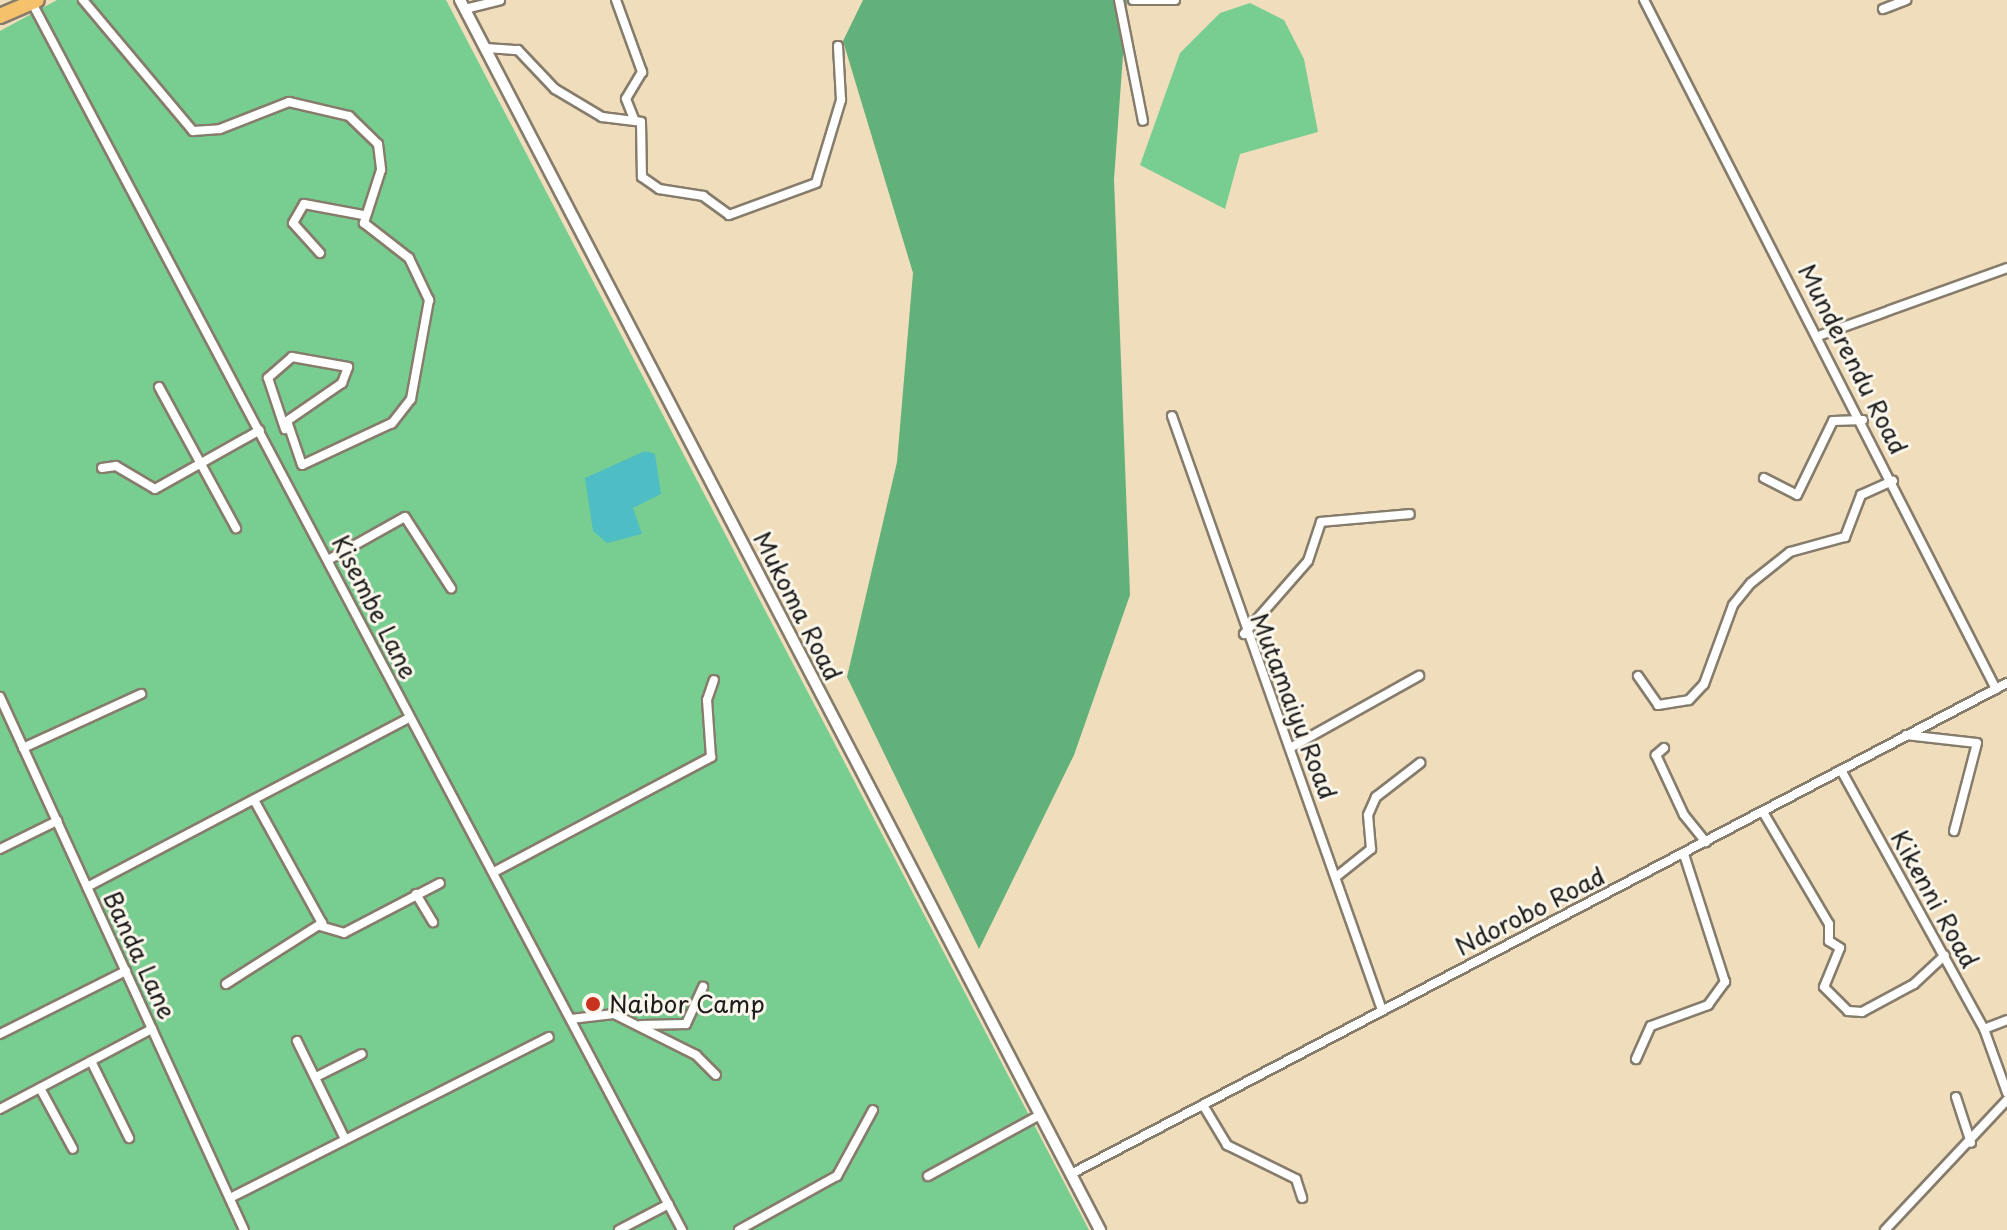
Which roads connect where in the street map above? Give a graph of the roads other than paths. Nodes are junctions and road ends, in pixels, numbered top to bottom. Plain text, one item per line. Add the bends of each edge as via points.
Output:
1 (83, 0) edge
2 (500, 0) edge
3 (616, 0) edge
4 (1119, 0) edge
5 (1133, 0) edge
6 (1175, 0) edge
7 (1644, 0) edge
8 (1906, 0) edge
9 (34, 1) edge
10 (463, 4) edge
11 (1883, 9) dead end
12 (0, 16) edge
13 (838, 46) dead end
14 (486, 48) junction
15 (634, 119) junction
16 (1143, 121) dead end
17 (363, 215) junction
18 (320, 253) dead end
19 (2007, 268) edge
20 (1821, 335) junction
21 (159, 387) dead end
22 (1172, 416) dead end
23 (1863, 420) junction
24 (285, 429) junction
25 (260, 430) junction
26 (201, 464) junction
27 (102, 468) dead end
28 (1764, 478) dead end
29 (1893, 481) junction
30 (1410, 514) dead end
31 (236, 528) dead end
32 (328, 560) junction
33 (451, 588) dead end
34 (1244, 634) junction
35 (1419, 676) dead end
36 (1638, 676) dead end
37 (714, 680) dead end
38 (2007, 683) edge
39 (1996, 689) junction
40 (141, 694) dead end
41 (0, 697) edge
42 (409, 718) junction
43 (1905, 735) junction
44 (23, 748) junction
45 (1290, 748) junction
46 (1664, 748) dead end
47 (1420, 763) dead end
48 (1841, 770) junction
49 (254, 800) junction
50 (1763, 812) junction
51 (57, 821) junction
52 (1954, 831) dead end
53 (1706, 842) junction
54 (0, 849) edge
55 (1684, 854) junction
56 (494, 872) junction
57 (1336, 877) junction
58 (440, 883) dead end
59 (87, 887) junction
60 (416, 894) junction
61 (433, 922) dead end
62 (320, 926) junction
63 (1945, 955) junction
64 (126, 971) junction
65 (226, 984) dead end
66 (703, 987) dead end
67 (1382, 1010) junction
68 (571, 1019) junction
69 (2007, 1020) edge
70 (636, 1025) junction
71 (152, 1029) junction
72 (1984, 1029) junction
73 (0, 1034) edge
74 (549, 1037) dead end
75 (297, 1041) dead end
76 (362, 1054) dead end
77 (1636, 1059) dead end
78 (91, 1061) junction
79 (716, 1075) dead end
80 (316, 1077) junction
81 (40, 1088) junction
82 (2007, 1088) edge
83 (1956, 1097) dead end
84 (2007, 1100) edge
85 (1203, 1105) junction
86 (0, 1109) edge
87 (873, 1110) dead end
88 (1040, 1115) junction
89 (129, 1138) dead end
90 (345, 1139) junction
91 (1971, 1143) junction
92 (73, 1149) dead end
93 (1071, 1174) junction
94 (928, 1176) dead end
95 (230, 1198) junction
96 (1302, 1198) dead end
97 (669, 1204) junction
98 (1897, 1221) junction
99 (244, 1230) edge
100 (619, 1230) edge
101 (682, 1230) edge
102 (739, 1230) edge
103 (1100, 1230) edge
104 (1885, 1230) edge
105 (1904, 1230) edge

1 - 17 street via 193,131 220,129 289,102 365,127 382,156
2 - 10 street
3 - 15 street via 642,72 626,99
4 - 16 street
5 - 6 street
7 - 20 street, Munderendu Road
8 - 11 street
9 - 12 highway
9 - 25 street, Kisembe Lane
10 - 14 street, Mukoma Road
13 - 15 street via 841,100 816,183 759,206 723,214 703,196 651,186 639,168 644,128
14 - 15 street via 525,55 555,89 602,117
14 - 88 street, Mukoma Road
17 - 18 street via 304,204 293,223
17 - 24 street via 367,228 409,258 429,300 411,399 392,423 312,466 297,459
19 - 20 street
20 - 23 street, Munderendu Road
21 - 26 street
22 - 34 street, Mutamaiyu Road
23 - 28 street via 1833,421 1797,495
23 - 29 street, Munderendu Road
24 - 24 street via 342,383 348,367 292,357 275,368 270,399
25 - 26 street
25 - 32 street, Kisembe Lane
26 - 27 street via 155,489 116,466
26 - 31 street
29 - 36 street via 1861,495 1845,537 1790,552 1751,583 1733,605 1704,684 1689,700 1658,705
29 - 39 street, Munderendu Road
30 - 34 street via 1321,522 1308,561
32 - 33 street via 407,517
32 - 42 street, Kisembe Lane
34 - 45 street, Mutamaiyu Road
35 - 45 street
37 - 56 street via 707,700 711,757
38 - 39 street, Ndorobo Road
39 - 43 street, Ndorobo Road
40 - 44 street
41 - 44 street, Banda Lane
42 - 49 street
42 - 56 street, Kisembe Lane
43 - 48 street, Ndorobo Road
43 - 52 street via 1977,743
44 - 51 street, Banda Lane
45 - 57 street, Mutamaiyu Road
46 - 53 street via 1656,755 1684,815
47 - 57 street via 1376,797 1368,815 1371,849
48 - 50 street, Ndorobo Road
48 - 63 street, Kikenni Road
49 - 59 street
49 - 62 street via 319,911
50 - 53 street, Ndorobo Road
50 - 63 street via 1829,924 1829,941 1840,948 1824,987 1848,1011 1862,1012 1914,984
51 - 54 street
51 - 59 street, Banda Lane
53 - 55 street, Ndorobo Road
55 - 67 street, Ndorobo Road
55 - 77 street via 1725,982 1708,1005 1651,1026
56 - 68 street, Kisembe Lane
57 - 67 street, Mutamaiyu Road
58 - 60 street
59 - 64 street, Banda Lane
60 - 61 street
60 - 62 street via 344,933
62 - 65 street
63 - 72 street, Kikenni Road
64 - 71 street, Banda Lane
64 - 73 street
66 - 70 street via 686,1024
67 - 85 street, Ndorobo Road
68 - 70 street via 610,1013
68 - 97 street, Kisembe Lane
69 - 72 street
70 - 79 street via 696,1055
71 - 78 street
71 - 95 street, Banda Lane
72 - 82 street, Kikenni Road
74 - 90 street
75 - 80 street
76 - 80 street
78 - 81 street
78 - 89 street
80 - 90 street
81 - 86 street
81 - 92 street
83 - 91 street
84 - 91 street
85 - 93 street, Ndorobo Road
85 - 96 street via 1227,1145 1296,1179
87 - 102 street via 837,1176
88 - 93 street, Mukoma Road
88 - 94 street
90 - 95 street
91 - 98 street
93 - 103 street, Mukoma Road
95 - 99 street, Banda Lane
97 - 100 street
97 - 101 street, Kisembe Lane
98 - 104 street
98 - 105 street

